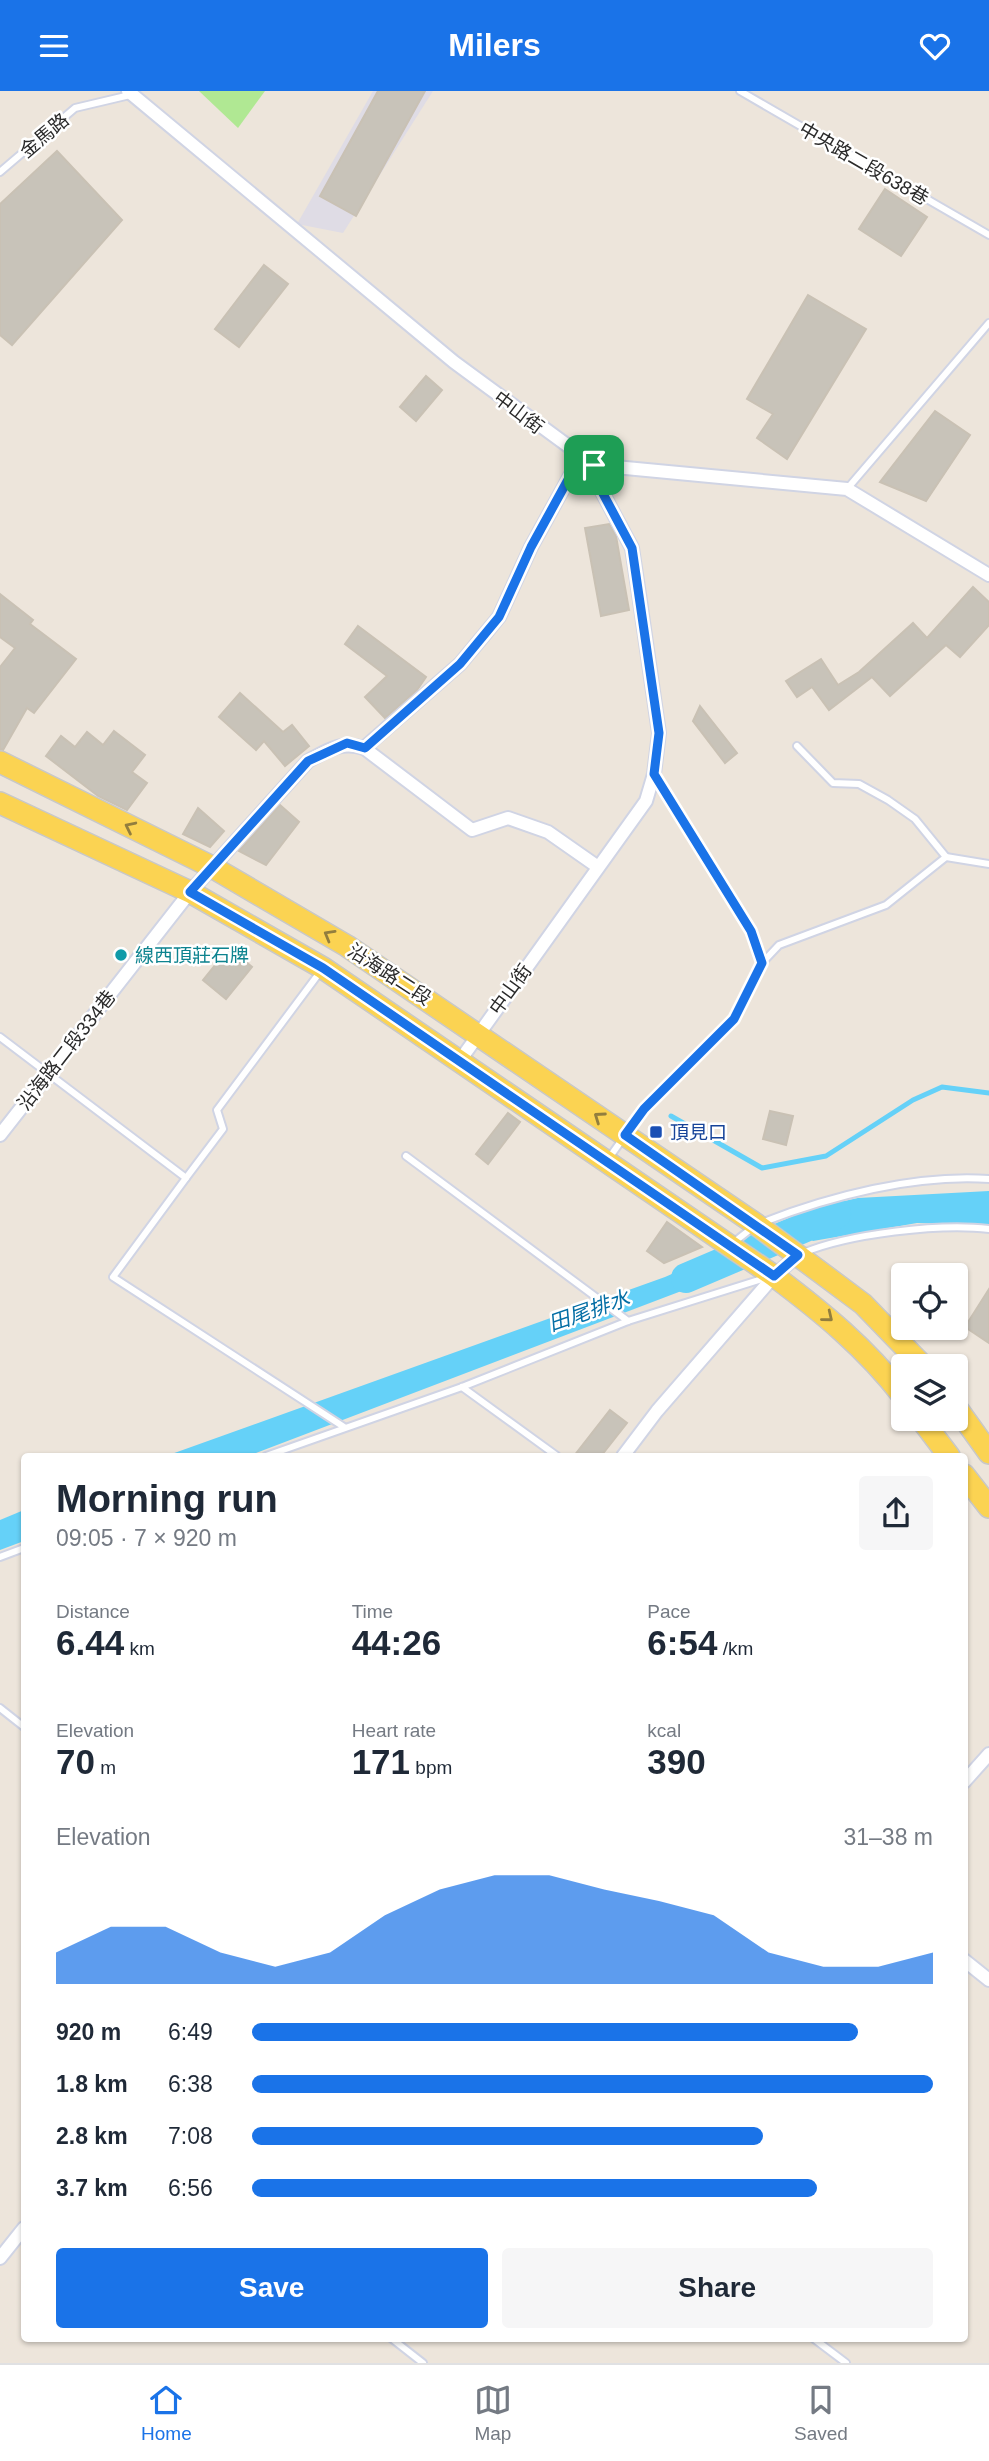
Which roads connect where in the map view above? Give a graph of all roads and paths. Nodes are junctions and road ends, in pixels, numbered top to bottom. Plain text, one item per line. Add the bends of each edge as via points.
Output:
1 (740, 91) edge
2 (130, 93) edge
3 (0, 173) edge
4 (989, 235) edge
5 (989, 323) edge
6 (581, 456) junction
7 (594, 465) junction
8 (847, 489) junction
9 (989, 575) edge
10 (797, 745) dead end
11 (365, 748) junction
12 (0, 762) edge
13 (654, 774) junction
14 (0, 803) edge
15 (946, 857) junction
16 (989, 864) edge
17 (212, 867) junction
18 (598, 867) junction
19 (190, 892) junction
20 (762, 963) junction
21 (323, 968) junction
22 (479, 1033) junction
23 (0, 1037) edge
24 (461, 1059) junction
25 (47, 1074) junction
26 (0, 1135) edge
27 (625, 1135) junction
28 (406, 1156) dead end
29 (608, 1160) junction
30 (186, 1178) junction
31 (989, 1179) edge
32 (757, 1225) junction
33 (989, 1229) edge
34 (732, 1244) junction
35 (798, 1255) junction
36 (774, 1276) junction
37 (628, 1321) junction
38 (911, 1354) edge
39 (891, 1381) edge
40 (461, 1387) junction
41 (968, 1424) edge
42 (344, 1427) junction
43 (930, 1431) edge
44 (274, 1453) edge
45 (552, 1453) edge
46 (625, 1453) edge
47 (947, 1453) edge
48 (989, 1453) edge
49 (968, 1480) edge
50 (989, 1507) edge
51 (21, 1549) edge
52 (0, 1557) edge
53 (0, 1708) edge
54 (21, 1725) edge
55 (989, 1754) edge
56 (968, 1777) edge
57 (968, 1963) edge
58 (989, 1980) edge
59 (21, 2232) edge
60 (0, 2258) edge
61 (396, 2342) edge
62 (818, 2342) edge
63 (423, 2363) edge
64 (846, 2363) edge

1 - 4 lane, 中央路二段638巷
2 - 3 lane, 金馬路 via 75,108
2 - 6 street, 中山街 via 474,377
5 - 8 lane
6 - 7 street, 中山街
6 - 11 street via 499,617 460,664
7 - 8 street
7 - 13 street, 中山街 via 600,488 632,548 659,733
8 - 9 street
10 - 15 lane via 832,783 859,785 915,819
11 - 17 street, 沿海路二段334巷 via 347,743 308,761
11 - 18 street via 472,829 508,818 548,832
17 -> 12 main road, 沿海路二段
13 - 18 street, 中山街 via 646,800
13 - 20 lane via 751,931
14 - 19 main road, 沿海路二段
15 - 16 lane
15 - 20 lane via 886,905 779,945
17 - 19 street, 沿海路二段334巷
22 -> 17 main road, 沿海路二段 via 347,946
18 - 22 street, 中山街
19 - 21 main road, 沿海路二段
19 - 25 street, 沿海路二段334巷
20 - 27 lane via 734,1019 644,1109
21 - 24 main road, 沿海路二段
21 - 30 lane via 217,1110 223,1129
22 - 24 street, 中山街
27 -> 22 main road, 沿海路二段
23 - 25 lane
24 - 29 main road, 沿海路二段
25 - 26 street, 沿海路二段334巷
25 - 30 lane
27 - 29 lane
27 - 32 main road, 沿海路二段
28 - 37 lane
29 - 34 main road, 沿海路二段
30 - 42 lane via 113,1277
31 - 32 lane via 948,1177 810,1203
32 - 34 lane
32 - 35 main road, 沿海路二段
33 - 35 lane via 923,1230 829,1242
34 - 36 main road, 沿海路二段
35 - 36 street
35 - 38 main road via 863,1304
36 - 37 lane
36 -> 39 main road via 834,1321
36 - 46 street
37 - 40 lane
40 - 42 lane
40 - 45 lane
41 - 48 main road
42 - 44 lane
43 - 47 main road
49 - 50 main road
51 - 52 lane
53 - 54 lane
55 - 56 street
57 - 58 street
59 - 60 street
61 - 63 lane
62 - 64 lane

